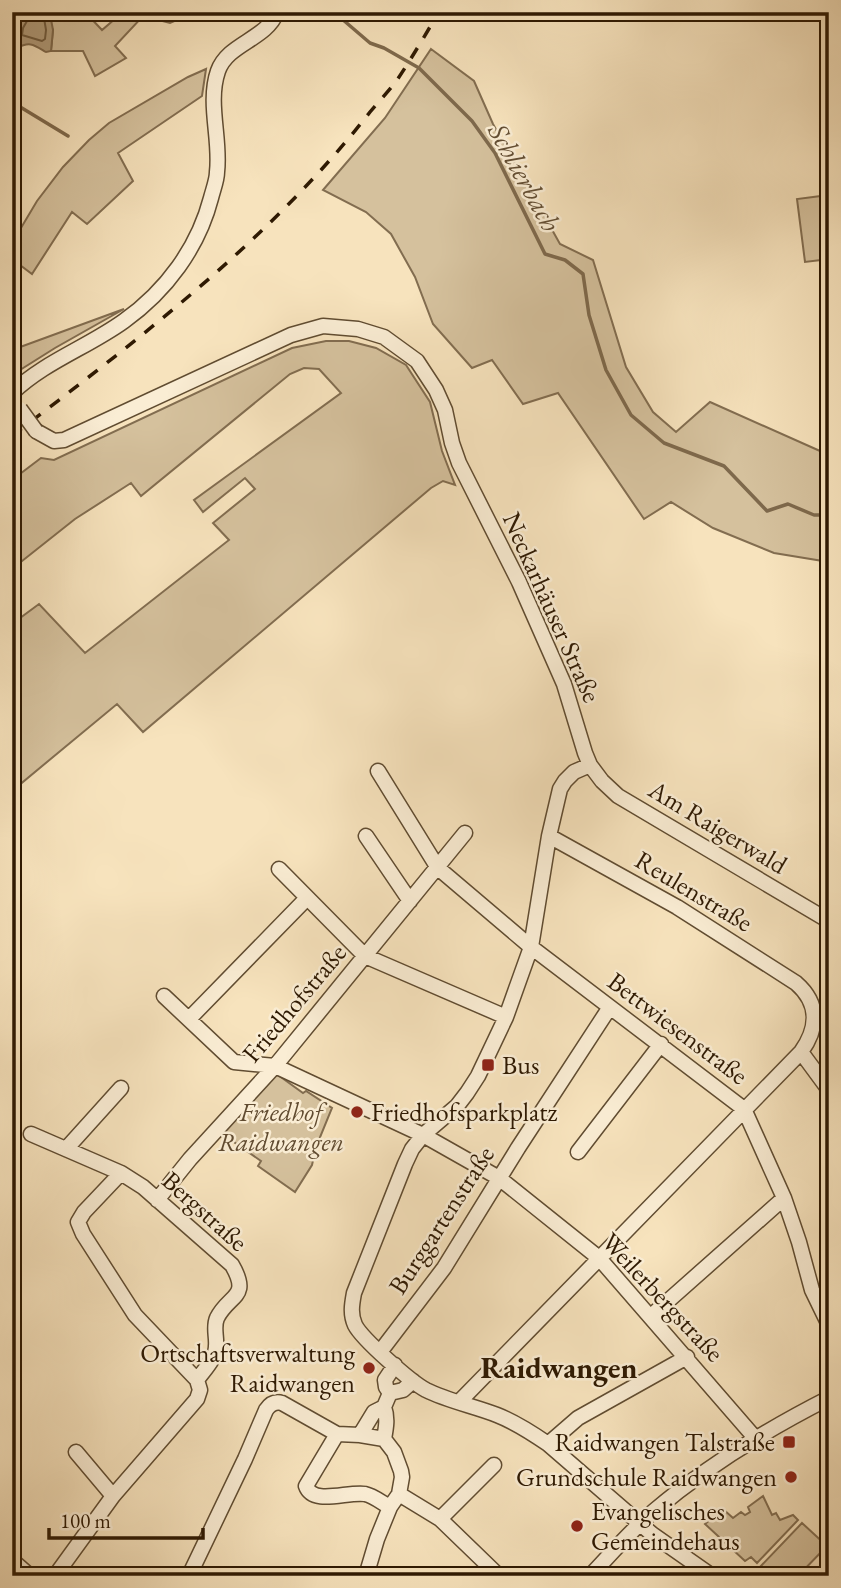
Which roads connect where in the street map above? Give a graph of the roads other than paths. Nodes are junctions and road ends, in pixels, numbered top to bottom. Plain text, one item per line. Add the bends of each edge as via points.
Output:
1 (276, 12) edge
2 (15, 400) edge
3 (590, 765) junction
4 (378, 771) dead end
5 (465, 834) dead end
6 (549, 835) junction
7 (366, 836) dead end
8 (438, 868) junction
9 (279, 869) dead end
10 (307, 898) junction
11 (410, 901) junction
12 (829, 921) edge
13 (531, 947) junction
14 (365, 956) junction
15 (164, 996) dead end
16 (610, 1007) junction
17 (506, 1017) junction
18 (189, 1019) junction
19 (661, 1044) junction
20 (801, 1052) junction
21 (275, 1066) junction
22 (121, 1088) dead end
23 (829, 1090) edge
24 (744, 1109) junction
25 (32, 1134) dead end
26 (423, 1135) junction
27 (66, 1149) junction
28 (578, 1152) dead end
29 (121, 1172) junction
30 (499, 1178) junction
31 (784, 1198) junction
32 (157, 1200) junction
33 (599, 1258) junction
34 (650, 1316) junction
35 (829, 1325) edge
36 (380, 1352) junction
37 (687, 1357) junction
38 (395, 1365) junction
39 (197, 1380) junction
40 (413, 1381) junction
41 (390, 1393) junction
42 (829, 1398) edge
43 (460, 1402) junction
44 (384, 1407) junction
45 (337, 1434) junction
46 (360, 1435) junction
47 (384, 1439) junction
48 (757, 1439) junction
49 (548, 1444) junction
50 (76, 1452) dead end
51 (494, 1465) dead end
52 (399, 1494) junction
53 (114, 1496) junction
54 (390, 1507) junction
55 (440, 1519) junction
56 (640, 1524) junction
57 (14, 1562) edge
58 (30, 1576) edge
59 (55, 1576) edge
60 (189, 1576) edge
61 (366, 1576) edge
62 (499, 1576) edge
63 (590, 1576) edge
64 (712, 1576) edge

1 - 2 street via 262,32 219,68 214,96 218,173 201,229 182,263 157,293 124,321 22,384
2 - 3 street, Neckarhäuser Straße, bridge via 36,430 54,441 64,440 291,335 323,327 358,329 384,337 417,361 436,390 459,463 564,684
3 - 6 street via 574,772 560,789
3 - 12 street, Am Raigerwald via 618,796
4 - 8 street, Bettwiesenstraße
5 - 8 street, Friedhofstraße
6 - 13 street
6 - 20 street, Reulenstraße via 796,983 808,997 814,1021
7 - 11 street
8 - 11 street, Friedhofstraße
8 - 13 street, Bettwiesenstraße
9 - 10 street
10 - 14 street
10 - 18 street
11 - 14 street, Friedhofstraße
13 - 16 street, Bettwiesenstraße
13 - 17 street
14 - 17 street
14 - 21 street, Friedhofstraße
15 - 18 street, Weilerbergstraße
16 - 19 street, Bettwiesenstraße
16 - 30 street, Burggartenstraße
17 - 26 street via 467,1093
18 - 21 street, Weilerbergstraße via 234,1062
19 - 24 street, Bettwiesenstraße
19 - 28 street
20 - 23 street
20 - 24 street
21 - 26 street, Weilerbergstraße
21 - 32 street, Friedhofstraße
22 - 27 street
24 - 31 street, Bettwiesenstraße
24 - 33 street
25 - 27 street, Bergstraße
26 - 30 street, Weilerbergstraße
26 - 36 street via 405,1164 354,1293 355,1324
27 - 29 street, Bergstraße
29 - 32 street, Bergstraße
29 - 39 street via 78,1222 135,1315
30 - 33 street, Weilerbergstraße
30 - 36 street, Burggartenstraße via 444,1268
31 - 34 street
31 - 35 street, Bettwiesenstraße via 812,1290
32 - 39 street, Bergstraße via 232,1265 238,1276 236,1295 217,1318 214,1355
33 - 34 street, Weilerbergstraße
33 - 43 street
34 - 37 street, Weilerbergstraße
36 - 38 street
37 - 48 street, Weilerbergstraße
37 - 49 street via 578,1418
38 - 40 street
38 - 41 street via 385,1381
39 - 53 street via 197,1399
40 - 41 street
40 - 43 street
41 - 44 street
42 - 48 street
43 - 49 street via 498,1416
44 - 46 street via 374,1412
44 - 47 street
45 - 46 street
45 - 54 street via 307,1490 325,1496 367,1494
45 - 60 street via 282,1403 270,1405
46 - 47 street
47 - 52 street via 401,1471
48 - 56 street
49 - 56 street
50 - 53 street
51 - 55 street
52 - 54 street
52 - 55 street
53 - 59 street
54 - 61 street
55 - 62 street
56 - 63 street
56 - 64 street
57 - 58 street

